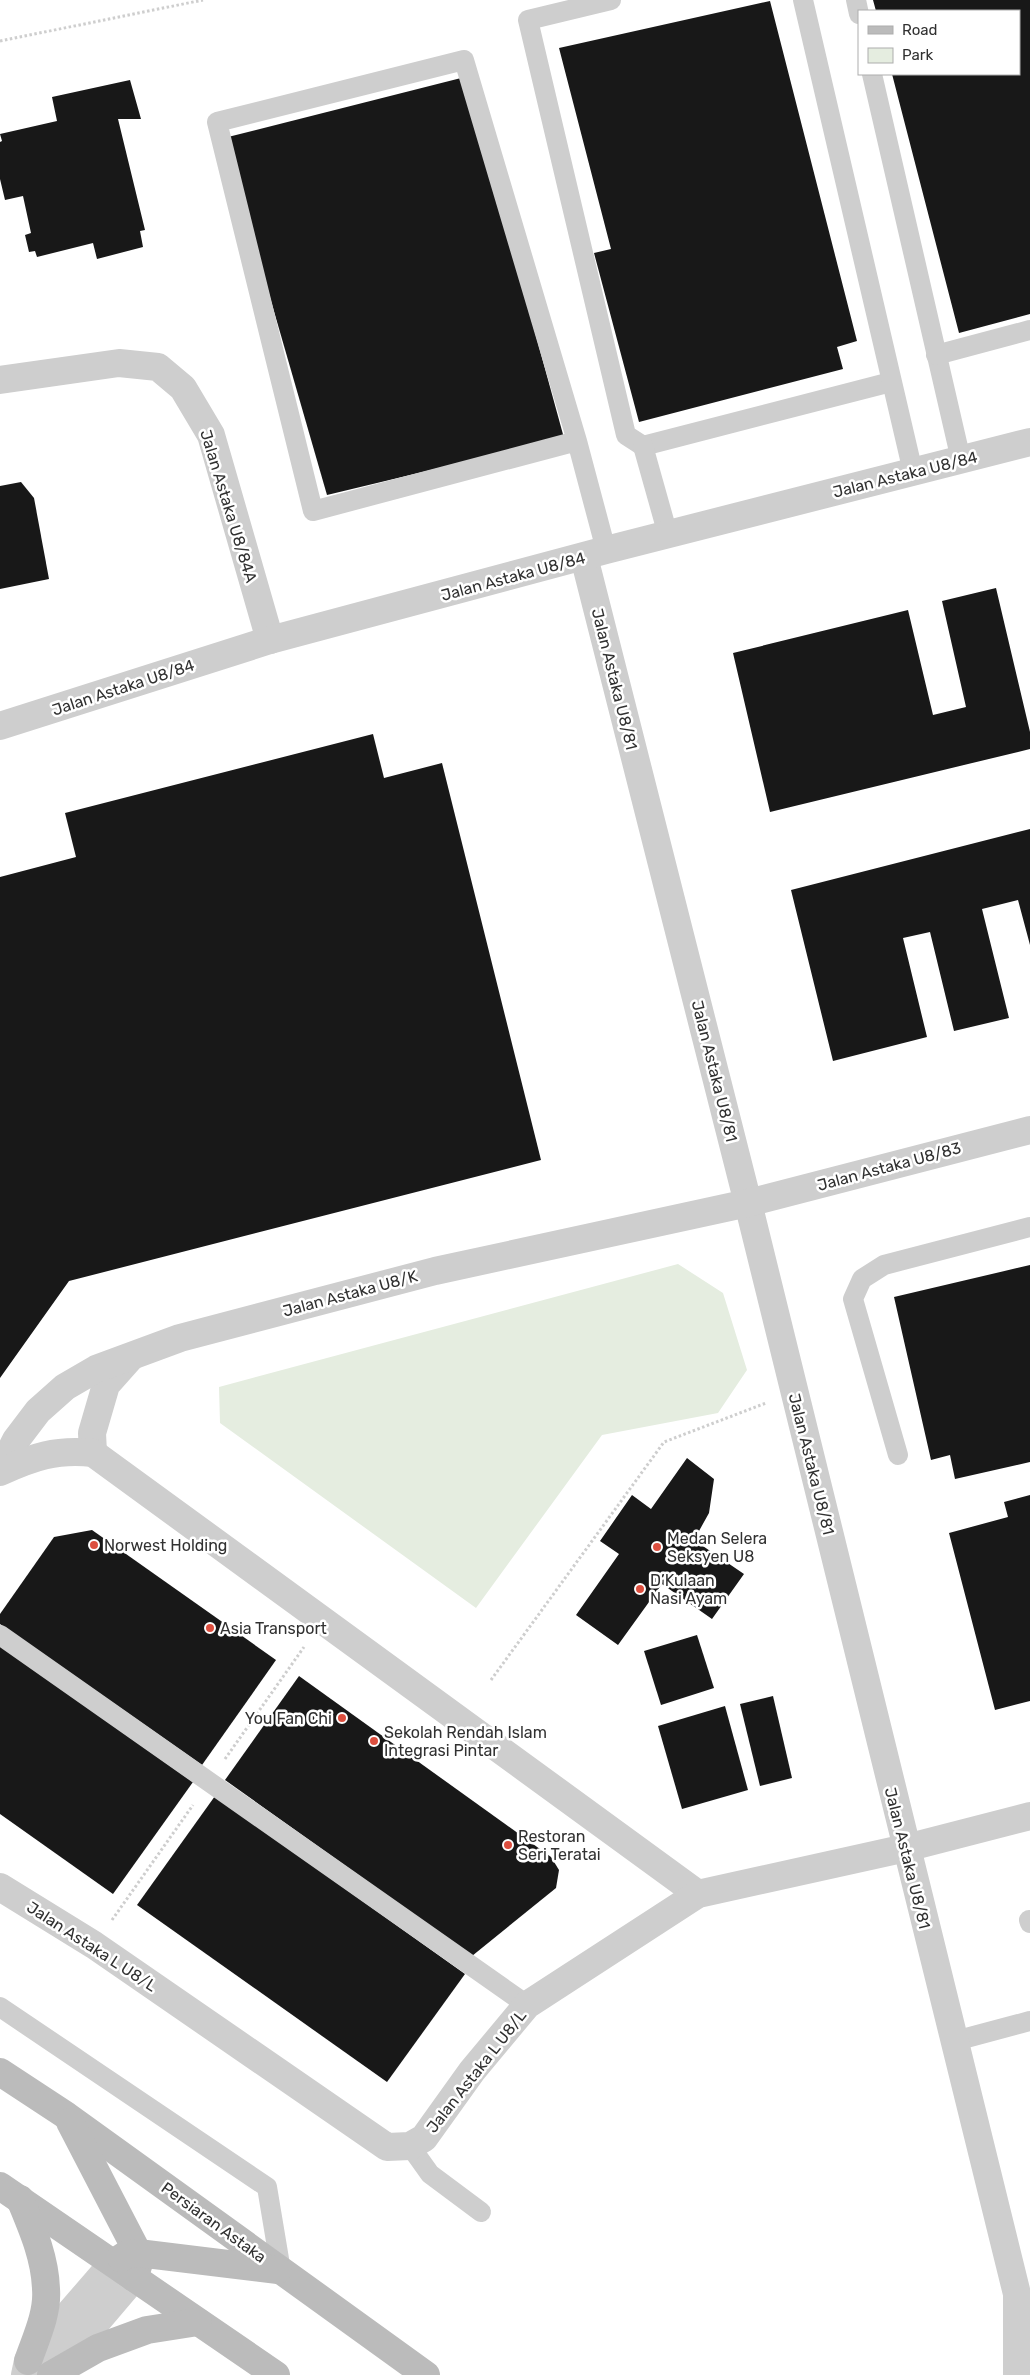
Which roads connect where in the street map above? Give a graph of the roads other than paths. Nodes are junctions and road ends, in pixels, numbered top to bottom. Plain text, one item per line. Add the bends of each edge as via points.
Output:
1 (611, 0) edge
2 (803, 0) edge
3 (872, 75) edge
4 (1030, 330) edge
5 (936, 355) junction
6 (0, 380) edge
7 (891, 382) junction
8 (577, 441) junction
9 (1030, 442) edge
10 (643, 446) junction
11 (961, 460) junction
12 (913, 472) junction
13 (668, 535) junction
14 (595, 554) junction
15 (270, 640) junction
16 (0, 726) edge
17 (1030, 1130) edge
18 (748, 1203) junction
19 (1030, 1227) edge
20 (130, 1357) junction
21 (93, 1453) junction
22 (898, 1455) dead end
23 (0, 1471) edge
24 (0, 1636) edge
25 (1030, 1816) edge
26 (906, 1848) junction
27 (0, 1887) edge
28 (698, 1894) junction
29 (527, 2005) junction
30 (0, 2007) edge
31 (1030, 2021) edge
32 (954, 2041) junction
33 (0, 2072) edge
34 (66, 2116) junction
35 (410, 2146) junction
36 (10, 2193) edge
37 (481, 2212) dead end
38 (128, 2265) junction
39 (281, 2271) junction
40 (198, 2322) junction
41 (39, 2371) edge
42 (276, 2375) edge
43 (426, 2375) edge
44 (1016, 2375) edge

1 - 10 lane via 528,20 626,435
2 - 7 lane
3 - 5 lane
4 - 5 lane
5 - 11 lane
6 - 15 street, Jalan Astaka U8/84A via 119,363 158,367 183,388 211,435
7 - 10 lane
7 - 12 lane
8 - 8 lane via 464,60 217,122 313,511
8 - 14 lane
9 - 11 street, Jalan Astaka U8/84
10 - 13 lane
11 - 12 street, Jalan Astaka U8/84
12 - 13 street, Jalan Astaka U8/84
13 - 14 street, Jalan Astaka U8/84
14 - 15 street, Jalan Astaka U8/84
14 - 18 street, Jalan Astaka U8/81
15 - 16 street, Jalan Astaka U8/84
17 - 18 street, Jalan Astaka U8/83
18 - 20 street, Jalan Astaka U8/K via 435,1271 180,1338
18 - 26 street, Jalan Astaka U8/81
19 - 22 lane via 884,1265 862,1279 853,1299
20 - 21 street via 106,1385 92,1433
20 - 23 street, Jalan Astaka U8/K via 96,1369 45,1405 16,1440
21 - 23 street via 69,1452 34,1457
21 - 28 street
24 - 29 lane
25 - 26 street, Jalan Astaka L U8/L
26 - 28 street, Jalan Astaka L U8/L
26 - 32 street, Jalan Astaka U8/81
27 - 35 street, Jalan Astaka L U8/L via 94,1945 387,2146
28 - 29 street, Jalan Astaka L U8/L
29 - 35 street, Jalan Astaka L U8/L via 472,2071 424,2138
30 - 39 lane via 267,2187
31 - 32 lane
32 - 44 street, Jalan Astaka U8/81 via 1017,2294
33 - 34 main road, Persiaran Astaka
34 - 38 main road
34 - 39 main road, Persiaran Astaka
35 - 37 lane via 430,2174
36 - 38 main road
36 - 41 main road via 38,2242 46,2290
38 - 39 main road
38 - 40 main road
38 - 41 street
39 - 43 main road, Persiaran Astaka
40 - 41 main road via 147,2330
40 - 42 main road

